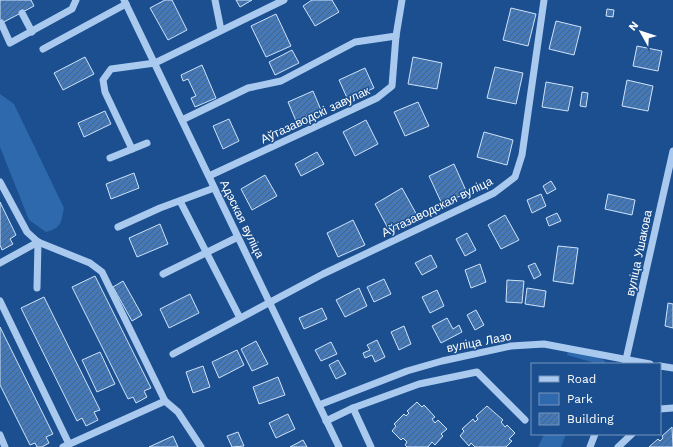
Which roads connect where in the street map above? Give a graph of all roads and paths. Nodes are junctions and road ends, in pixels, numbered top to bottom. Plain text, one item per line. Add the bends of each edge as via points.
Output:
1 (76, 0) edge
2 (215, 0) edge
3 (284, 0) edge
4 (402, 0) edge
5 (544, 0) edge
6 (125, 2) edge
7 (22, 12) dead end
8 (1, 24) edge
9 (221, 30) junction
10 (32, 32) junction
11 (396, 36) junction
12 (42, 49) dead end
13 (154, 63) junction
14 (182, 120) junction
15 (147, 143) dead end
16 (132, 149) junction
17 (673, 152) edge
18 (110, 158) dead end
19 (209, 176) junction
20 (0, 182) edge
21 (214, 188) junction
22 (180, 200) junction
23 (118, 227) dead end
24 (238, 236) junction
25 (38, 242) junction
26 (206, 253) junction
27 (0, 263) edge
28 (163, 274) dead end
29 (37, 288) dead end
30 (0, 301) edge
31 (270, 301) junction
32 (240, 318) junction
33 (174, 354) dead end
34 (626, 362) edge
35 (638, 363) edge
36 (661, 366) edge
37 (673, 368) edge
38 (165, 401) junction
39 (319, 405) junction
40 (353, 408) junction
41 (673, 408) edge
42 (661, 409) edge
43 (525, 420) dead end
44 (326, 421) junction
45 (0, 435) edge
46 (595, 435) edge
47 (631, 435) edge
48 (66, 446) edge
49 (6, 447) edge
50 (201, 447) edge
51 (339, 447) edge
52 (371, 447) edge
53 (590, 447) edge
54 (618, 447) edge

1 - 10 street via 72,9
2 - 9 street
3 - 9 street
4 - 11 street, Аўтазаводскі завулак
5 - 31 street, Аўтазаводская вуліца via 522,155 515,177 494,194
6 - 12 street
6 - 13 street, Адэская вуліца
7 - 10 street
8 - 10 street via 10,43
9 - 13 street
11 - 14 street via 355,42 280,81 248,88
11 - 19 street, Аўтазаводскі завулак via 392,86 377,98
13 - 14 street, Адэская вуліца
13 - 16 street via 111,70 103,80 105,92
14 - 19 street, Адэская вуліца
15 - 16 street
16 - 18 street
17 - 34 street, вуліца Ушакова
19 - 21 street, Адэская вуліца
20 - 25 street via 27,232
21 - 22 street
21 - 24 street, Адэская вуліца
22 - 23 street
22 - 26 street
24 - 26 street
24 - 31 street, Адэская вуліца
25 - 27 street
25 - 29 street
25 - 38 street via 90,264 102,272
26 - 28 street
26 - 32 street
30 - 48 street
31 - 32 street, Аўтазаводская вуліца
31 - 39 street, Адэская вуліца
32 - 33 street, Аўтазаводская вуліца
34 - 35 street, вуліца Лазо
34 - 39 street, вуліца Лазо via 544,344 511,346 407,371
36 - 37 street
38 - 48 street
38 - 50 street via 178,412
39 - 44 street, Адэская вуліца
40 - 43 street via 419,384 477,372
40 - 44 street
40 - 52 street
41 - 42 street
44 - 51 street, Адэская вуліца
45 - 49 street
46 - 53 street
47 - 54 street

